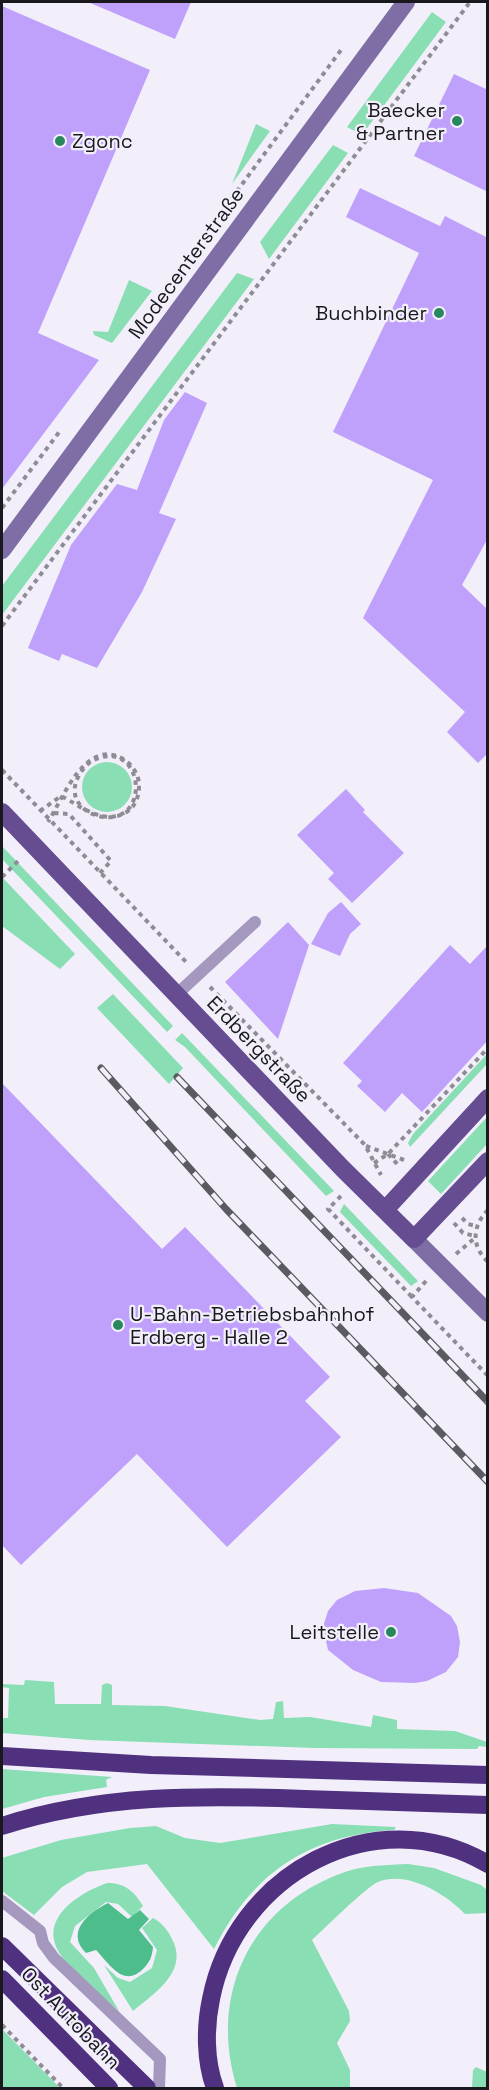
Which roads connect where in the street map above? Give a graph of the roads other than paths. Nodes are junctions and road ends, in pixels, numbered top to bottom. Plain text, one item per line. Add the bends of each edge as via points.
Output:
1 (406, 2) edge
2 (2, 550) edge
3 (2, 812) edge
4 (255, 922) dead end
5 (176, 995) junction
6 (488, 1098) edge
7 (488, 1161) edge
8 (385, 1210) junction
9 (414, 1239) junction
10 (488, 1313) edge
11 (2, 1755) edge
12 (488, 1775) edge
13 (482, 1805) edge
14 (2, 1826) edge
15 (488, 1864) edge
16 (2, 1901) edge
17 (2, 1946) edge
18 (2, 1979) edge
19 (109, 2088) edge
20 (147, 2088) edge
21 (159, 2088) edge
22 (215, 2088) edge

1 - 2 street, Modecenterstraße
3 - 5 main road, Erdbergstraße
4 - 5 lane
5 - 8 main road, Erdbergstraße
6 - 8 main road
7 - 9 main road
8 - 9 main road, Erdbergstraße
9 - 10 street, Erdbergstraße
11 - 12 highway via 151,1765
13 - 14 highway via 243,1796 158,1798 66,1809
15 - 22 highway via 427,1843 379,1842 328,1853 288,1876 253,1907 238,1927 218,1971 207,2037
16 - 21 lane via 40,1931 54,1958 160,2059
17 - 20 highway
18 - 19 highway, Ost Autobahn

